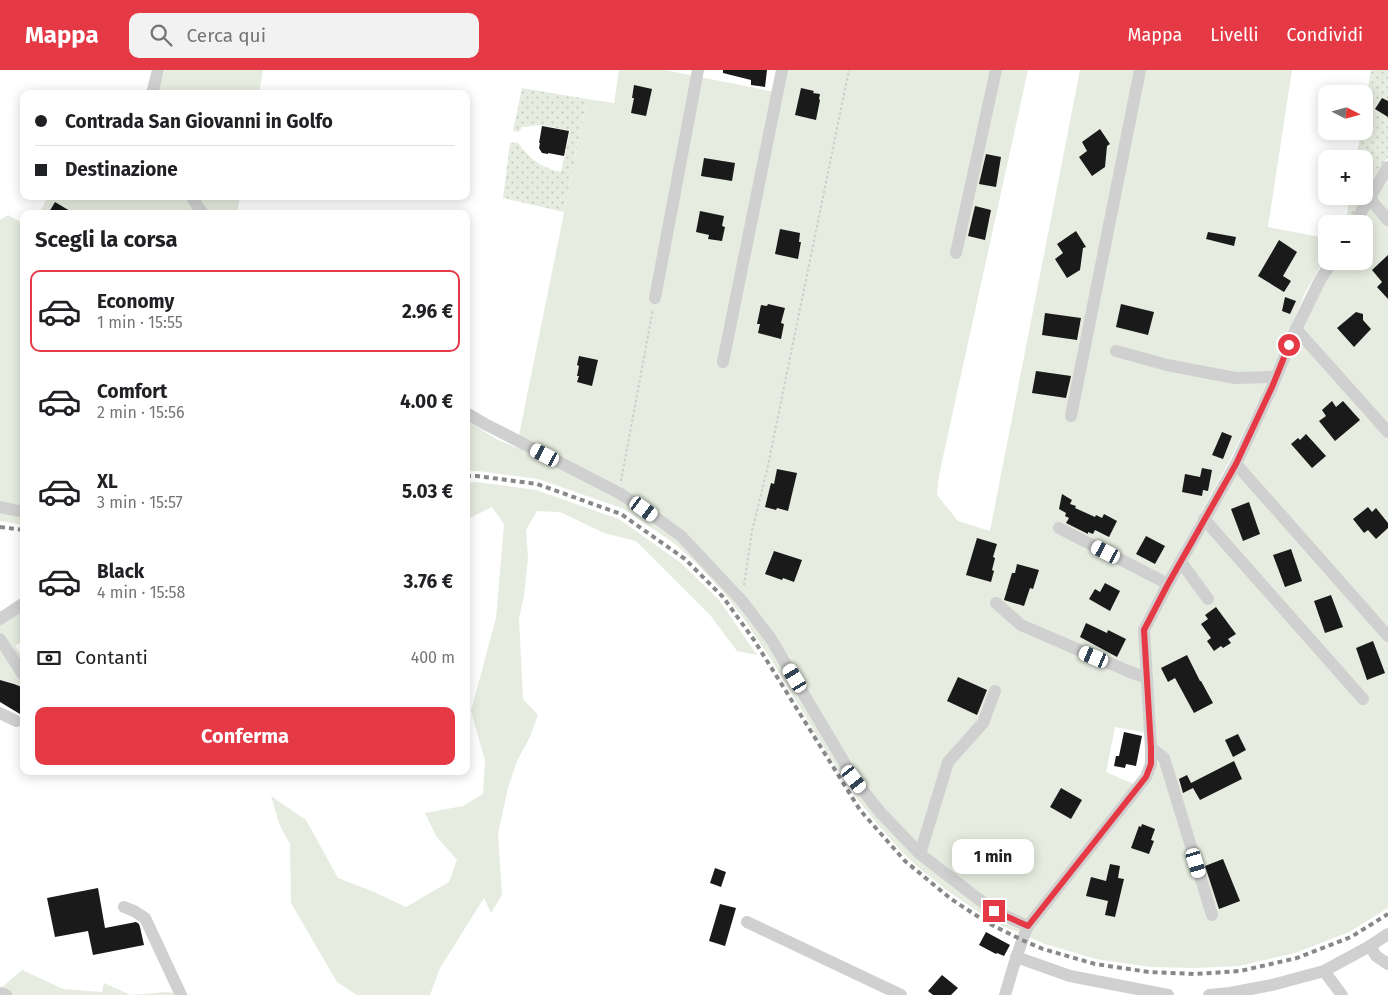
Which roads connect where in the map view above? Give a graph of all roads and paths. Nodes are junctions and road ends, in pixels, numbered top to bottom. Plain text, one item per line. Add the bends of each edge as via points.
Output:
1 (158, 70) edge
2 (698, 70) edge
3 (782, 70) edge
4 (849, 70) edge
5 (996, 70) edge
6 (1140, 70) edge
7 (153, 90) edge
8 (1387, 171) edge
9 (1373, 192) edge
10 (1373, 203) edge
11 (1388, 220) edge
12 (956, 253) dead end
13 (1326, 270) edge
14 (655, 298) joint
15 (1296, 329) junction
16 (1116, 351) dead end
17 (723, 362) dead end
18 (1276, 377) junction
19 (470, 415) edge
20 (1071, 416) dead end
21 (1388, 432) edge
22 (1236, 464) junction
23 (618, 493) junction
24 (0, 507) edge
25 (20, 511) edge
26 (1204, 519) junction
27 (1059, 528) dead end
28 (1181, 562) junction
29 (1168, 584) junction
30 (1208, 599) dead end
31 (742, 601) junction
32 (996, 603) dead end
33 (20, 606) edge
34 (0, 619) edge
35 (1388, 636) edge
36 (0, 639) edge
37 (20, 670) edge
38 (1147, 678) junction
39 (995, 691) dead end
40 (1363, 699) dead end
41 (0, 713) edge
42 (16, 720) dead end
43 (1151, 748) junction
44 (920, 854) junction
45 (124, 907) dead end
46 (1212, 915) dead end
47 (747, 922) dead end
48 (1028, 926) junction
49 (1388, 934) edge
50 (1370, 946) junction
51 (1016, 957) junction
52 (1388, 964) edge
53 (1324, 971) junction
54 (0, 993) edge
55 (6, 995) edge
56 (181, 995) edge
57 (902, 995) edge
58 (1005, 995) edge
59 (1168, 995) edge
60 (1209, 995) edge
61 (1342, 995) edge

1 - 7 street
2 - 14 street
3 - 17 street
4 - 31 path via 752,531
5 - 12 street
6 - 20 street
8 - 9 street
10 - 11 street
13 - 15 street
14 - 23 path
15 - 18 street
15 - 21 street
16 - 18 street via 1235,378
18 - 22 street
19 - 23 street
22 - 26 street
22 - 35 street
23 - 31 street via 681,536
24 - 25 street
26 - 28 street
26 - 40 street
27 - 29 street
28 - 29 street
28 - 30 street
29 - 38 street via 1144,630
31 - 44 street via 771,639 854,779
32 - 38 street via 1021,625
33 - 34 street
36 - 37 street
38 - 43 street
39 - 44 street via 983,723 948,762
41 - 42 street
43 - 46 street via 1164,758
43 - 48 street via 1151,764 1146,777
44 - 48 street via 994,911
45 - 56 street via 145,918
47 - 57 street
48 - 51 street
49 - 50 street
50 - 52 street via 1376,956
50 - 53 street
51 - 58 street
51 - 59 street via 1070,976
53 - 60 street via 1272,985
53 - 61 street
54 - 55 street

